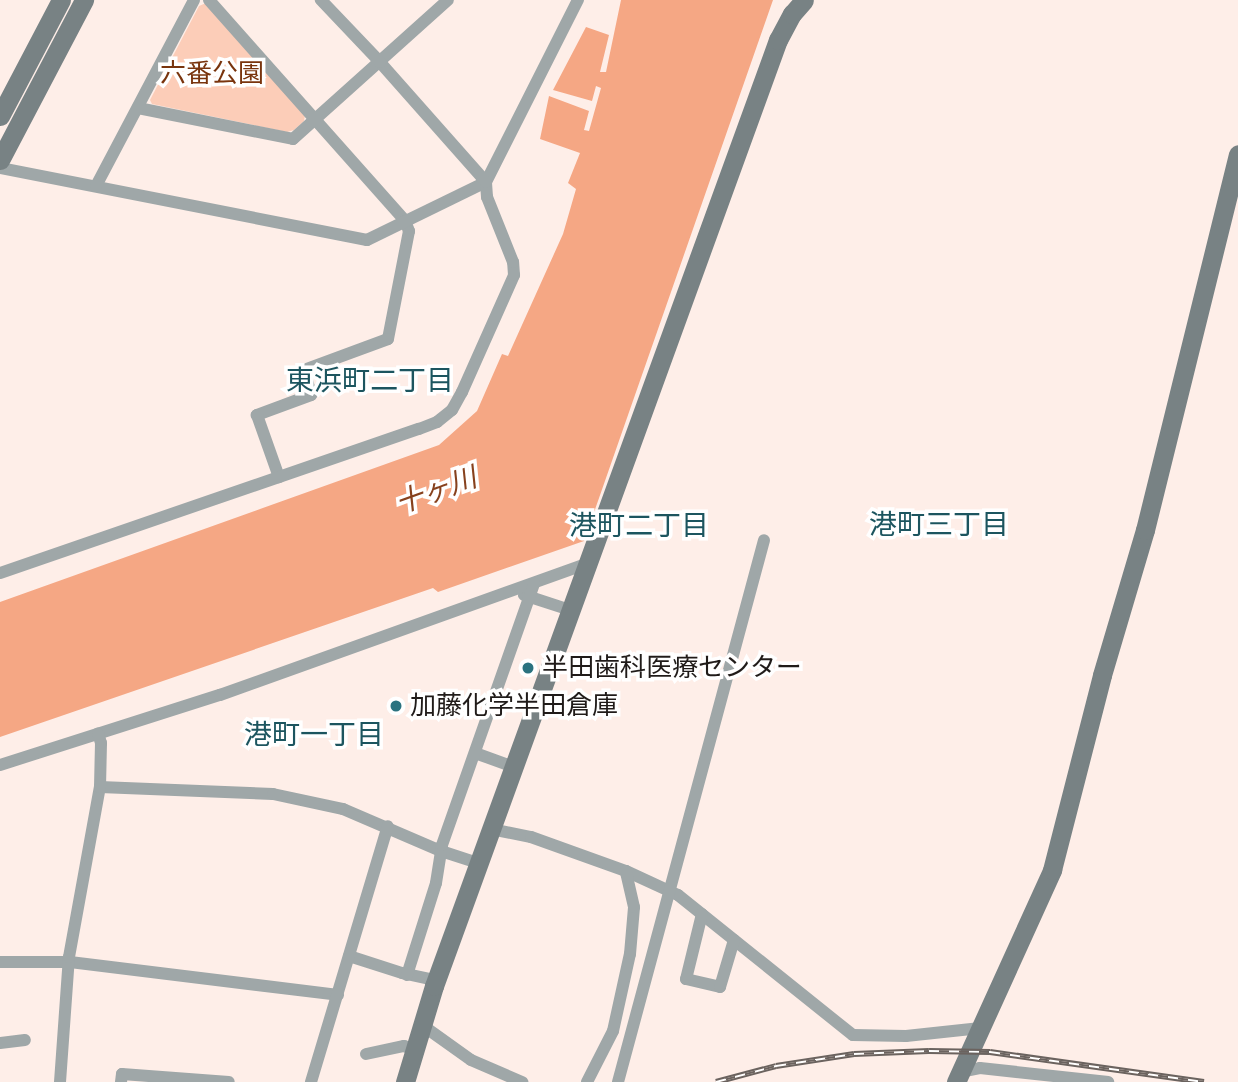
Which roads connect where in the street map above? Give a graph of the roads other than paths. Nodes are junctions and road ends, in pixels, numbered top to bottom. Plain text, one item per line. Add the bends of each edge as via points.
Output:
1 (61, 0) edge
2 (84, 0) edge
3 (194, 0) edge
4 (209, 0) edge
5 (321, 0) edge
6 (578, 0) edge
7 (804, 0) edge
8 (444, 1) edge
9 (380, 62) junction
10 (138, 108) junction
11 (0, 116) edge
12 (314, 119) junction
13 (1238, 154) edge
14 (0, 160) edge
15 (0, 168) edge
16 (486, 183) junction
17 (96, 186) junction
18 (405, 221) junction
19 (279, 477) junction
20 (764, 540) dead end
21 (586, 564) junction
22 (0, 573) edge
23 (532, 589) junction
24 (570, 610) junction
25 (98, 733) junction
26 (475, 753) junction
27 (0, 765) edge
28 (513, 767) junction
29 (100, 787) junction
30 (388, 826) junction
31 (491, 829) junction
32 (441, 851) junction
33 (479, 863) junction
34 (626, 871) junction
35 (668, 890) junction
36 (702, 914) junction
37 (734, 940) junction
38 (349, 956) junction
39 (0, 962) edge
40 (70, 962) junction
41 (407, 975) junction
42 (436, 980) junction
43 (338, 995) junction
44 (422, 1025) junction
45 (981, 1028) junction
46 (24, 1040) dead end
47 (0, 1043) edge
48 (414, 1050) junction
49 (366, 1054) dead end
50 (959, 1077) edge
51 (60, 1082) edge
52 (121, 1082) edge
53 (229, 1082) edge
54 (311, 1082) edge
55 (405, 1082) edge
56 (522, 1082) edge
57 (587, 1082) edge
58 (618, 1082) edge
59 (1108, 1082) edge

1 - 11 street
2 - 14 street
3 - 10 street
4 - 12 street
5 - 9 street
6 - 16 street
7 - 21 street via 778,40
8 - 9 street
9 - 12 street
9 - 16 street
10 - 12 street via 293,139
10 - 17 street
12 - 18 street
13 - 45 street via 1145,530 1052,870
15 - 17 street
16 - 18 street
16 - 19 street via 486,197 514,275 452,410 419,429
17 - 18 street via 367,240
18 - 19 street via 409,231 388,339 304,370 311,395 257,415
19 - 22 street
20 - 35 street
21 - 23 street
21 - 24 street
23 - 24 street
23 - 25 street via 501,595 220,695
23 - 26 street
24 - 28 street
25 - 27 street
25 - 29 street
26 - 28 street
26 - 32 street
28 - 31 street
29 - 30 street via 273,794 343,809
29 - 40 street
30 - 32 street
30 - 38 street
31 - 33 street
31 - 34 street via 531,837
32 - 33 street
32 - 41 street via 436,883
33 - 42 street
34 - 35 street
34 - 57 street via 634,907 630,954 612,1031
35 - 36 street
35 - 58 street
36 - 37 street
36 - 37 street via 686,979 720,987
37 - 45 street via 853,1035 906,1036
38 - 41 street
38 - 43 street
39 - 40 street
40 - 43 street
40 - 51 street
41 - 42 street
42 - 44 street
43 - 54 street
44 - 48 street
44 - 56 street via 471,1060
45 - 50 street
46 - 47 street
48 - 49 street via 404,1046
48 - 55 street
50 - 59 street via 980,1068
52 - 53 street via 122,1074

